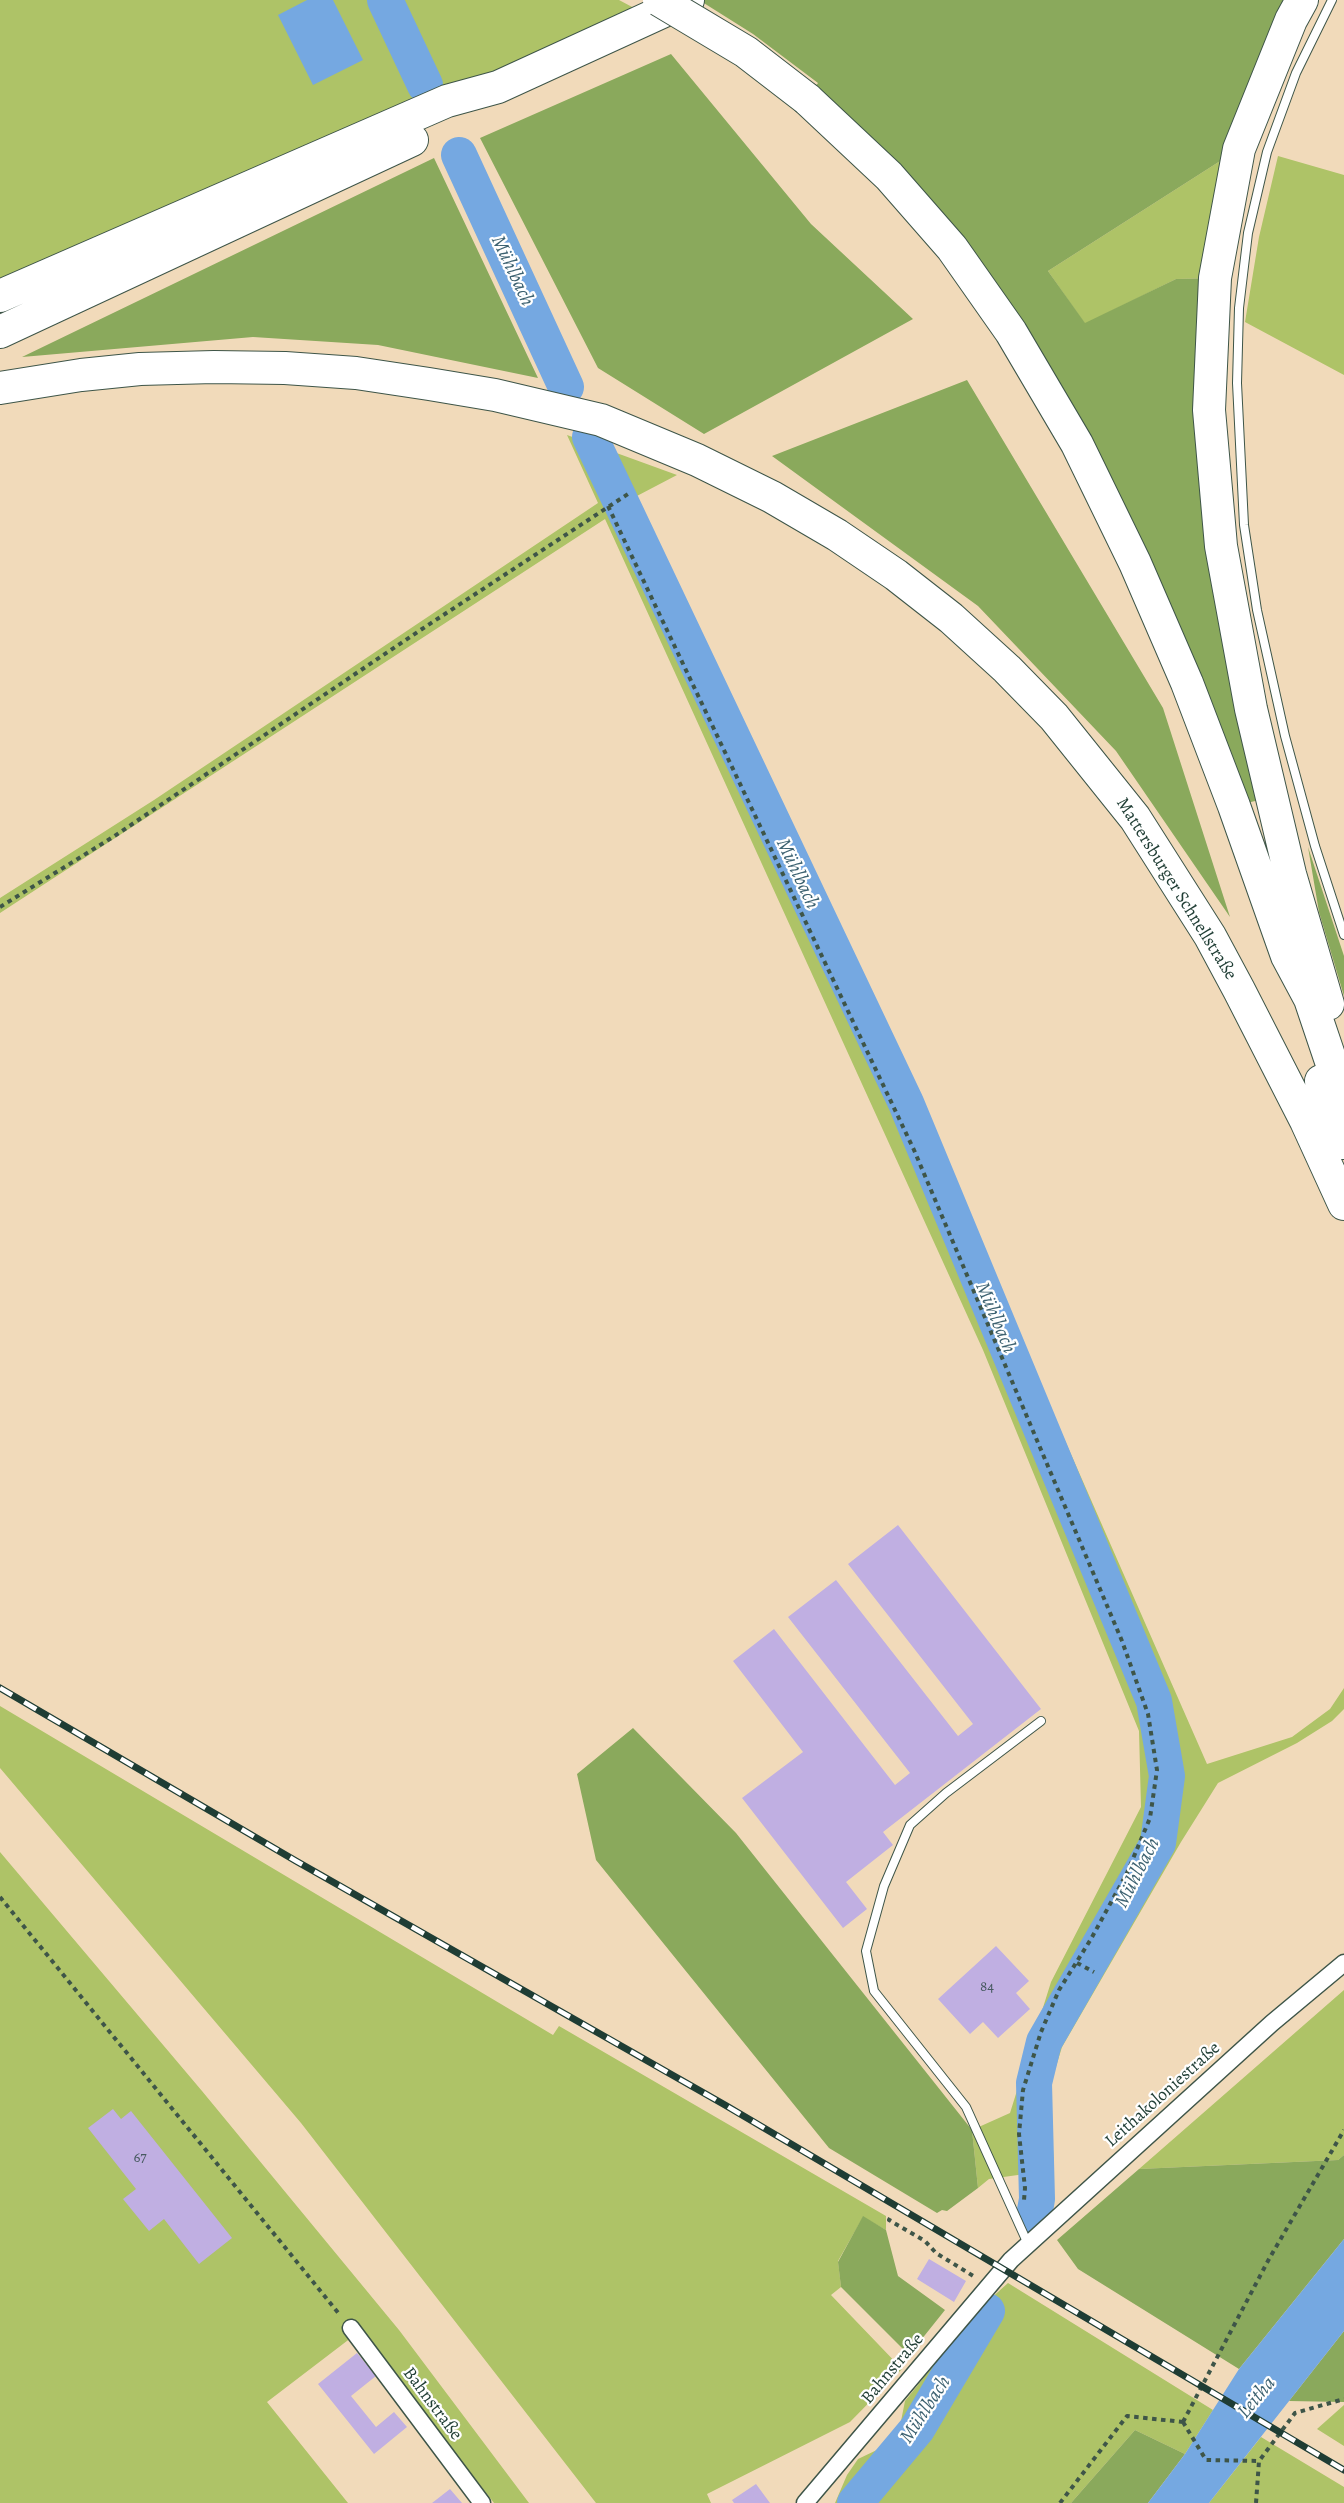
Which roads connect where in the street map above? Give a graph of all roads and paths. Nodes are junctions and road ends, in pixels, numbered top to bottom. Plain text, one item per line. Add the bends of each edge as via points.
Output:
1 (659, 0) edge
2 (688, 0) edge
3 (1302, 0) edge
4 (1332, 0) edge
5 (498, 87) junction
6 (311, 162) junction
7 (0, 296) edge
8 (0, 309) edge
9 (0, 332) edge
10 (0, 388) edge
11 (629, 494) dead end
12 (610, 505) junction
13 (0, 907) edge
14 (1344, 935) edge
15 (1287, 956) junction
16 (1344, 1057) edge
17 (1344, 1100) edge
18 (1344, 1143) edge
19 (1344, 1204) edge
20 (1041, 1721) dead end
21 (0, 1897) edge
22 (1078, 1963) junction
23 (1344, 1963) edge
24 (1094, 1972) dead end
25 (1344, 2130) edge
26 (890, 2218) dead end
27 (1021, 2227) junction
28 (1028, 2244) junction
29 (958, 2256) dead end
30 (1011, 2260) joint
31 (954, 2264) junction
32 (988, 2285) junction
33 (351, 2328) joint
34 (1344, 2399) edge
35 (1183, 2422) junction
36 (1259, 2461) junction
37 (482, 2503) edge
38 (805, 2503) edge
39 (1060, 2503) edge
40 (1256, 2503) edge

1 - 15 highway, bridge via 746,52 807,99 889,176 952,248 1011,332 1077,444 1135,563 1234,806
2 - 5 highway
3 - 16 highway via 1239,149 1215,278 1209,410 1221,546 1251,709 1290,874
4 - 14 lane via 1296,73 1267,152 1248,233 1240,297 1237,383 1244,525 1257,610 1288,747
5 - 6 highway via 447,101
5 - 9 highway via 456,119
6 - 7 highway
6 - 8 highway
10 - 19 highway, Mattersburger Schnellstraße via 81,375 214,366 356,373 495,395 601,420 729,476 837,535 951,618 1007,669 1054,717 1135,818 1210,936 1301,1111
11 - 12 path
12 - 13 path via 113,837
12 - 22 path via 914,1150 1122,1641 1148,1713 1157,1770 1150,1818
15 - 17 highway via 1310,999
15 - 18 highway via 1295,1005
20 - 27 lane via 910,1824 885,1886 866,1952 874,1991 966,2107
21 - 33 path
22 - 24 path
22 - 27 path via 1059,1990 1041,2031 1023,2090 1019,2134 1025,2188
23 - 28 street, Leithakoloniestraße via 1272,2023
25 - 35 path via 1269,2259
26 - 31 path
27 - 28 lane
28 - 30 street, Leithakoloniestraße
29 - 31 path
30 - 32 street, Bahnstraße
31 - 32 path
32 - 38 street, Bahnstraße
33 - 37 street, Bahnstraße
34 - 36 path via 1295,2413
35 - 36 path via 1206,2460
35 - 39 path via 1127,2416
36 - 40 path

